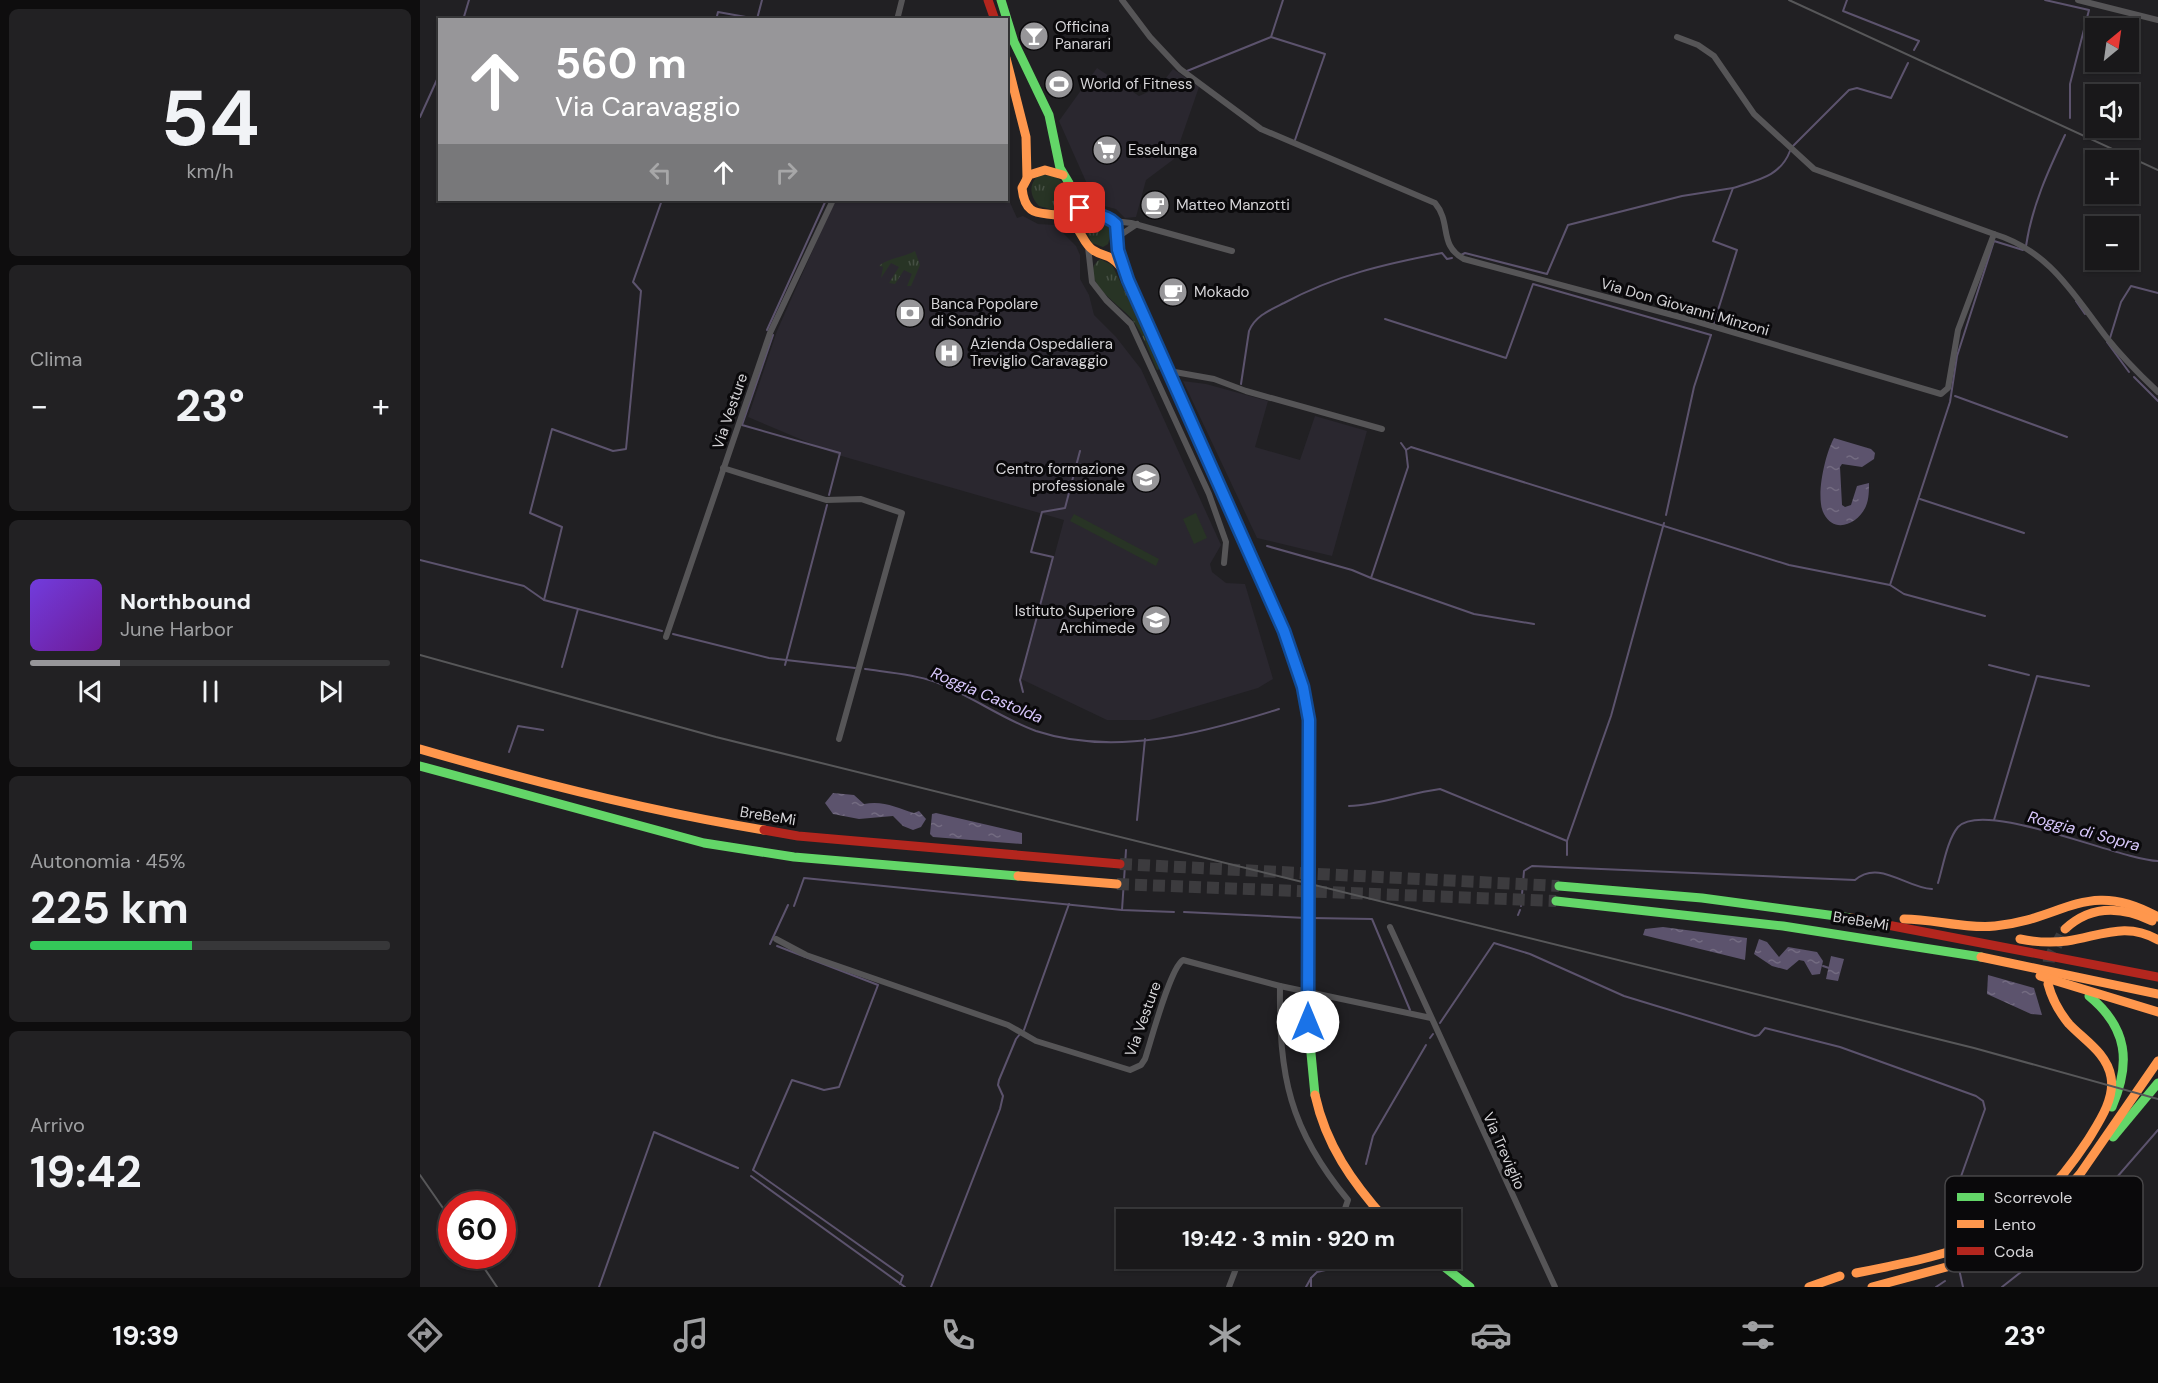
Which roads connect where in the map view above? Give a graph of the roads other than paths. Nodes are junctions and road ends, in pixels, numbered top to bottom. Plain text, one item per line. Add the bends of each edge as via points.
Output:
1 (902, 0) edge
2 (988, 0) edge
3 (1001, 0) edge
4 (1122, 0) edge
5 (2078, 0) edge
6 (898, 18) edge
7 (994, 18) edge
8 (1007, 18) edge
9 (2158, 20) edge
10 (1008, 23) edge
11 (1677, 36) dead end
12 (1008, 67) edge
13 (1055, 135) junction
14 (1028, 153) junction
15 (1042, 170) junction
16 (1064, 175) junction
17 (1027, 178) junction
18 (833, 201) edge
19 (1112, 220) junction
20 (1137, 224) junction
21 (1994, 234) junction
22 (1118, 239) junction
23 (1088, 245) junction
24 (1232, 251) dead end
25 (1102, 253) junction
26 (1089, 270) junction
27 (1128, 280) junction
28 (1177, 377) junction
29 (2158, 392) edge
30 (1382, 429) dead end
31 (723, 468) junction
32 (1224, 564) dead end
33 (666, 636) dead end
34 (839, 739) dead end
35 (420, 749) edge
36 (420, 766) edge
37 (1120, 864) tunnel mouth
38 (1117, 884) tunnel mouth
39 (1559, 886) tunnel mouth
40 (1556, 901) tunnel mouth
41 (2158, 917) edge
42 (1883, 922) junction
43 (2158, 925) edge
44 (1390, 927) dead end
45 (1924, 928) junction
46 (2066, 929) tunnel mouth
47 (1996, 935) dead end
48 (2008, 937) dead end
49 (776, 939) dead end
50 (2158, 940) edge
51 (1950, 950) junction
52 (2158, 977) edge
53 (2048, 984) tunnel mouth
54 (1280, 986) junction
55 (2074, 988) junction
56 (2158, 994) edge
57 (2158, 1012) edge
58 (1432, 1021) junction
59 (2158, 1061) edge
60 (2158, 1083) edge
61 (2087, 1140) junction
62 (2061, 1176) edge
63 (2077, 1176) joint
64 (1345, 1209) edge
65 (1377, 1209) edge
66 (1945, 1253) edge
67 (1945, 1266) edge
68 (1236, 1269) edge
69 (1447, 1269) edge
70 (1856, 1273) dead end
71 (1840, 1276) dead end
72 (1229, 1287) edge
73 (1470, 1287) edge
74 (1555, 1287) edge
75 (1809, 1287) edge
76 (1872, 1287) edge

1 - 6 street
2 - 7 main road
3 - 8 main road
4 - 21 street, Via Don Giovanni Minzoni via 1180,69 1261,129 1435,203 1444,217 1448,245 1464,259 1695,321 1941,394 1948,388 1958,330
5 - 9 street
10 - 13 main road
11 - 21 street via 1714,56 1754,114 1814,169
12 - 14 main road
13 - 15 main road via 1053,158
13 - 16 main road
14 - 15 main road
14 - 17 main road
15 - 16 main road
15 - 17 main road
16 - 19 main road via 1074,203 1091,215 1104,215
17 - 23 main road via 1023,195 1030,209 1042,216 1058,215 1071,220 1081,229
18 - 31 street, Via Vesture via 770,333
19 - 20 street
19 - 22 main road
20 - 22 street
20 - 24 street
21 - 29 street via 2026,248 2049,264 2128,363
22 - 25 main road via 1112,249
22 - 27 main road
23 - 25 main road
23 - 26 street
25 - 26 street
25 - 27 main road via 1116,260
26 - 32 street via 1095,288 1131,324 1144,350 1215,508 1226,542
27 - 28 main road via 1169,371
28 - 30 street via 1214,379
28 - 65 main road via 1284,631 1303,687 1309,720 1308,1022 1314,1093 1328,1138 1352,1180
31 - 33 street, Via Vesture
31 - 34 street via 826,500 861,499 902,513
35 - 37 main road, BreBeMi via 516,777 708,821 798,836
36 - 38 main road via 715,845 806,859
39 - 42 main road, BreBeMi via 1702,898
40 - 51 main road, BreBeMi via 1698,914
41 - 42 main road via 2132,902 2111,898 2089,899 2002,925 1976,926 1925,919
42 - 45 main road, BreBeMi
43 - 46 main road via 2130,912 2107,909 2086,913
44 - 58 street, Via Treviglio
45 - 47 main road via 1949,927
45 - 52 main road, BreBeMi
48 - 50 main road via 2055,942 2129,928
49 - 54 street, Via Vesture via 806,955 1008,1025 1036,1041 1130,1070 1145,1059 1171,978 1182,960
51 - 55 main road
51 - 56 main road, BreBeMi
53 - 61 main road via 2061,1013 2098,1051 2111,1076 2107,1105
54 - 58 street, Via Vesture
54 - 64 street via 1281,1053 1289,1099 1311,1149 1348,1200
55 - 57 main road
55 - 61 main road via 2103,1007 2116,1026 2124,1049 2120,1093
58 - 74 street, Via Treviglio
59 - 63 main road
60 - 63 main road
61 - 62 main road
66 - 70 main road
67 - 76 main road
68 - 72 street
69 - 73 main road
71 - 75 main road

